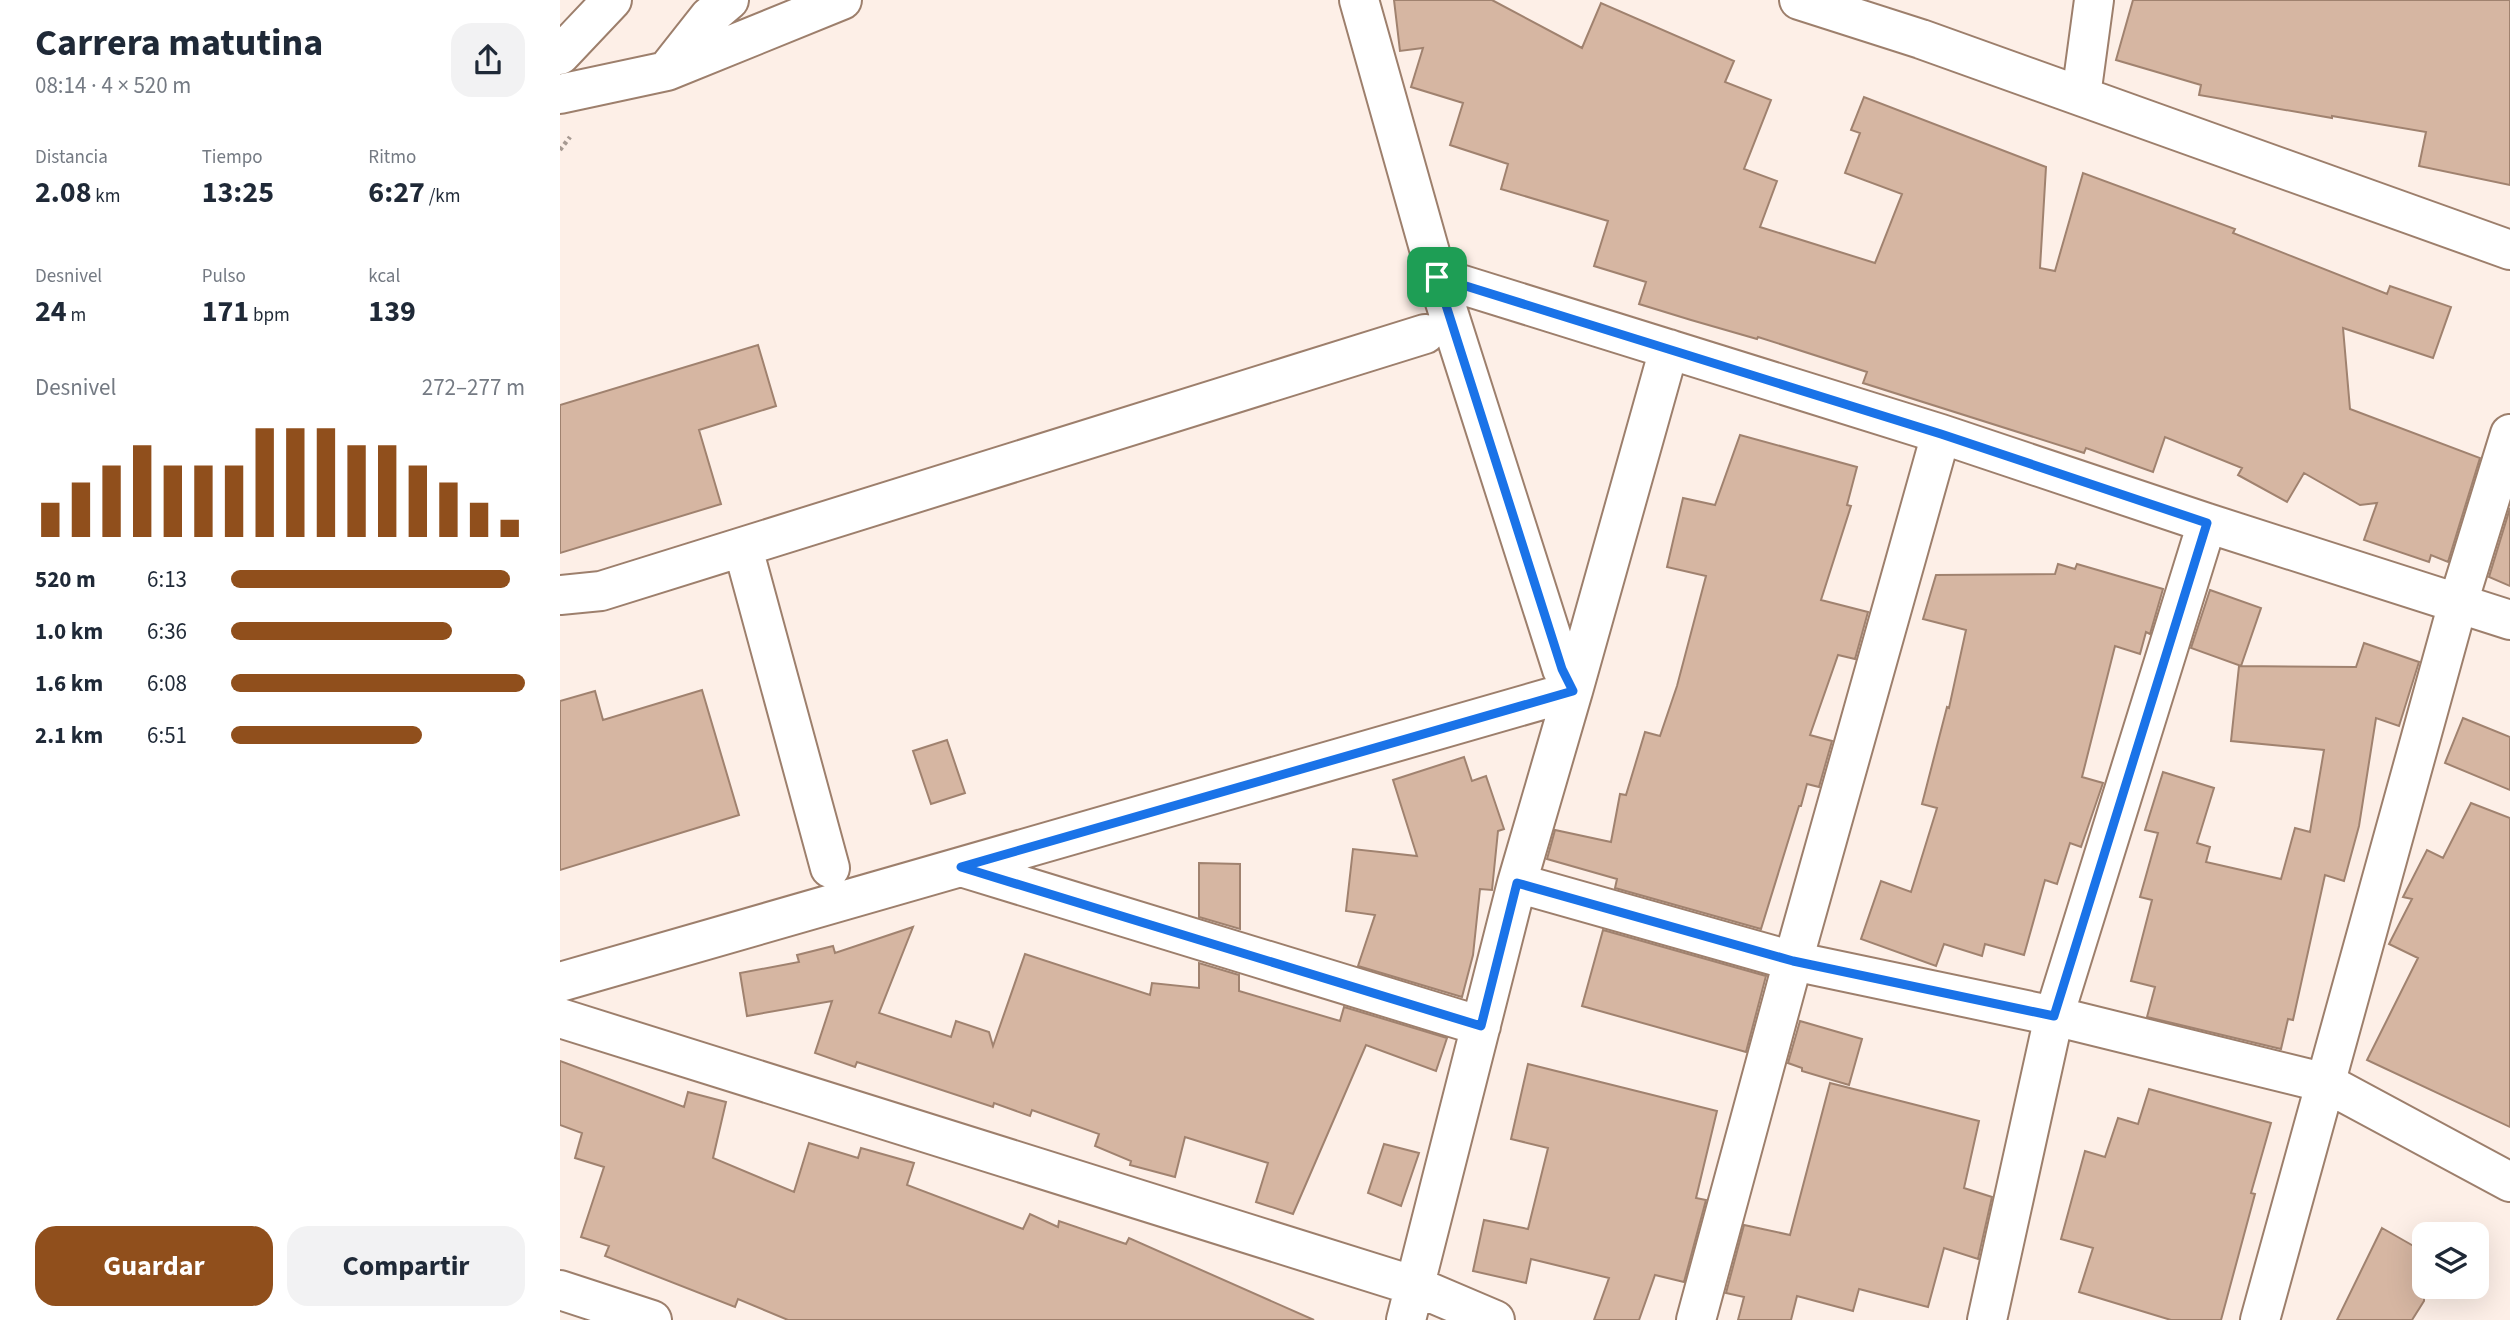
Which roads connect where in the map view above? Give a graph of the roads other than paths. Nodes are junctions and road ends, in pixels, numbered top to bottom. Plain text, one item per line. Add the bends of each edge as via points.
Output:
1 (612, 0) edge
2 (730, 0) edge
3 (842, 0) edge
4 (1359, 0) edge
5 (1799, 0) edge
6 (2094, 0) edge
7 (560, 54) edge
8 (667, 71) junction
9 (560, 94) edge
10 (2081, 96) junction
11 (2510, 249) edge
12 (1437, 277) junction
13 (1425, 334) dead end
14 (1669, 349) junction
15 (1941, 434) junction
16 (2510, 434) edge
17 (2207, 523) junction
18 (743, 548) junction
19 (560, 595) edge
20 (2458, 603) junction
21 (2510, 620) edge
22 (1573, 691) junction
23 (961, 867) junction
24 (830, 868) dead end
25 (1517, 883) junction
26 (1793, 961) junction
27 (560, 982) edge
28 (2054, 1016) junction
29 (560, 1018) edge
30 (1481, 1026) junction
31 (2326, 1083) junction
32 (2510, 1182) edge
33 (560, 1290) edge
34 (1411, 1303) edge
35 (652, 1320) edge
36 (1495, 1320) edge
37 (1696, 1320) edge
38 (1987, 1320) edge
39 (2260, 1320) edge

1 - 7 main road
2 - 8 main road via 709,17
3 - 8 main road
4 - 12 main road
5 - 10 main road
6 - 10 main road
8 - 9 main road
10 - 11 main road
12 - 14 main road
12 - 22 main road via 1562,669
13 - 18 main road
14 - 15 main road
14 - 22 main road
15 - 17 main road
15 - 26 main road
16 - 20 main road
17 - 20 main road
17 - 28 main road
18 - 19 main road via 601,592
18 - 24 main road
20 - 21 main road
20 - 31 main road
22 - 23 main road
22 - 25 main road
23 - 27 main road
23 - 30 main road
25 - 26 main road
25 - 30 main road
26 - 28 main road
26 - 37 main road
28 - 31 main road
28 - 38 main road
29 - 34 main road
30 - 34 main road
31 - 32 main road
31 - 39 main road
33 - 35 main road
34 - 36 main road

